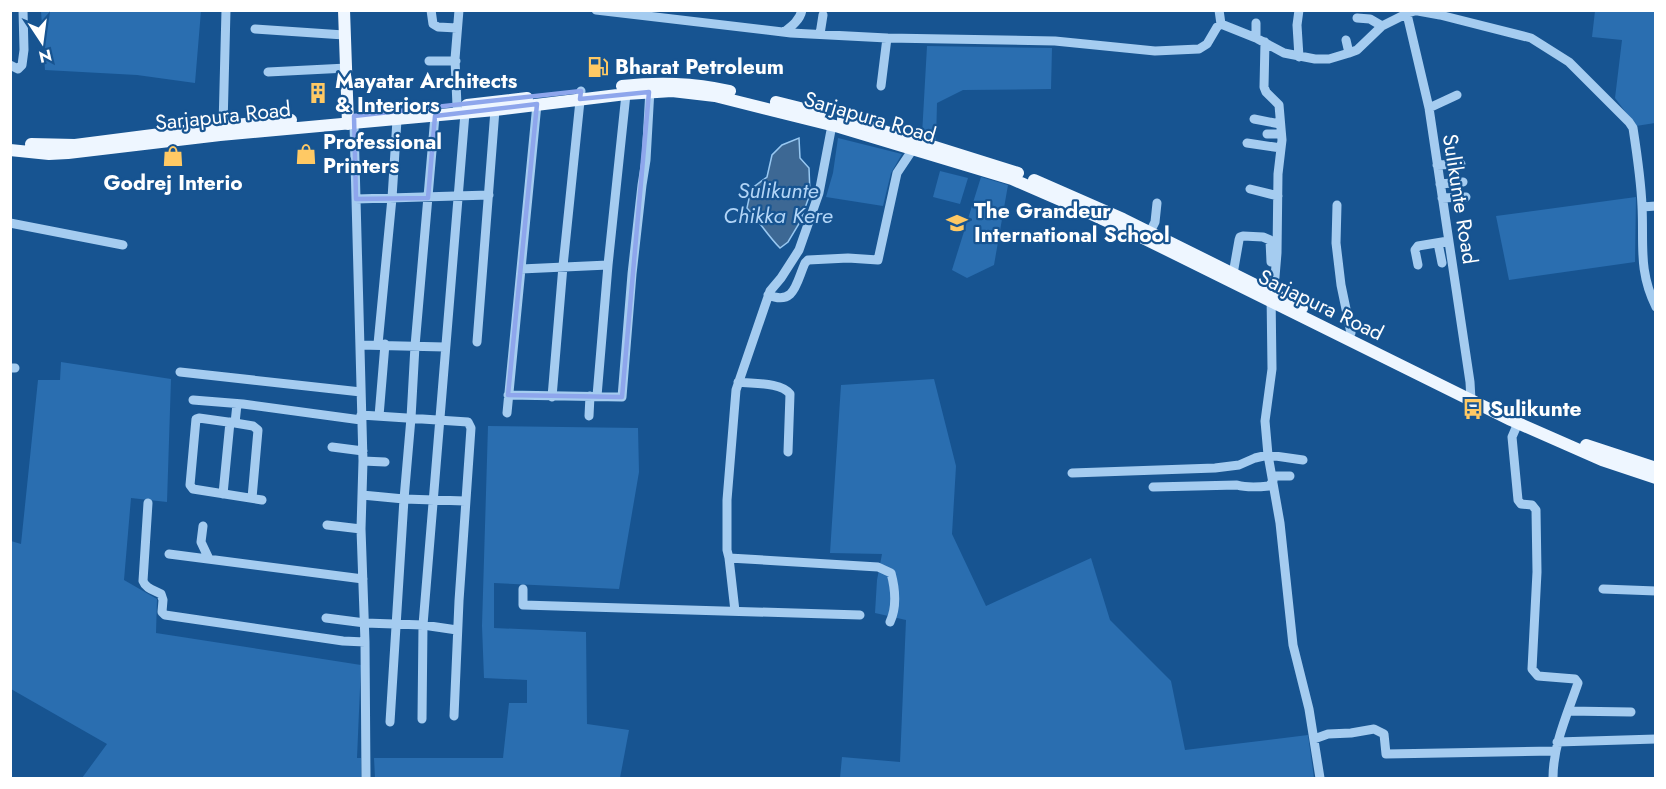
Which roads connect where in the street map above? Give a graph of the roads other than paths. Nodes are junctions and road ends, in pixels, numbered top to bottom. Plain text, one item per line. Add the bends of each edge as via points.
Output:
1 (23, 10) edge
2 (226, 10) edge
3 (344, 10) edge
4 (351, 10) edge
5 (431, 10) edge
6 (459, 10) edge
7 (596, 10) edge
8 (802, 10) edge
9 (1219, 10) edge
10 (1299, 10) edge
11 (1418, 11) edge
12 (1407, 12) edge
13 (823, 15) dead end
14 (1357, 18) dead end
15 (1256, 23) dead end
16 (1221, 24) junction
17 (1382, 26) junction
18 (457, 28) junction
19 (255, 29) dead end
20 (784, 32) junction
21 (820, 34) junction
22 (344, 35) junction
23 (887, 38) junction
24 (1260, 40) junction
25 (1346, 40) dead end
26 (1349, 53) junction
27 (1299, 57) junction
28 (429, 61) dead end
29 (456, 61) junction
30 (10, 65) edge
31 (347, 68) junction
32 (268, 72) dead end
33 (881, 86) dead end
34 (650, 88) junction
35 (626, 94) junction
36 (580, 95) junction
37 (1457, 95) dead end
38 (537, 104) junction
39 (1429, 108) junction
40 (461, 110) junction
41 (495, 110) junction
42 (435, 116) junction
43 (1254, 119) dead end
44 (351, 120) junction
45 (397, 120) junction
46 (832, 125) junction
47 (223, 126) junction
48 (1281, 129) junction
49 (1267, 134) dead end
50 (10, 142) edge
51 (1247, 143) dead end
52 (916, 145) junction
53 (1281, 148) junction
54 (10, 150) edge
55 (1461, 164) dead end
56 (1437, 165) junction
57 (1463, 182) dead end
58 (1440, 184) junction
59 (1250, 189) dead end
60 (489, 195) junction
61 (1278, 196) junction
62 (458, 197) junction
63 (1466, 197) dead end
64 (392, 198) junction
65 (428, 198) junction
66 (1442, 198) junction
67 (356, 199) junction
68 (1157, 202) dead end
69 (1336, 205) dead end
70 (1656, 206) edge
71 (1642, 207) junction
72 (10, 223) edge
73 (1150, 232) junction
74 (1448, 241) junction
75 (1438, 243) junction
76 (123, 245) dead end
77 (1442, 263) dead end
78 (608, 265) junction
79 (1418, 265) dead end
80 (563, 266) junction
81 (521, 270) junction
82 (1233, 274) junction
83 (768, 295) junction
84 (1268, 295) junction
85 (1656, 307) edge
86 (1351, 333) junction
87 (477, 342) dead end
88 (382, 344) junction
89 (360, 345) junction
90 (415, 346) junction
91 (445, 347) junction
92 (180, 372) dead end
93 (738, 382) junction
94 (361, 392) junction
95 (508, 395) junction
96 (593, 396) junction
97 (1470, 396) junction
98 (552, 397) junction
99 (193, 400) dead end
100 (237, 404) junction
101 (507, 413) dead end
102 (379, 416) junction
103 (589, 416) dead end
104 (361, 418) junction
105 (411, 418) junction
106 (440, 420) junction
107 (232, 423) junction
108 (1518, 423) junction
109 (332, 447) dead end
110 (788, 452) dead end
111 (1268, 454) junction
112 (363, 456) junction
113 (1303, 460) dead end
114 (385, 462) dead end
115 (1656, 468) edge
116 (1072, 473) dead end
117 (1290, 476) dead end
118 (1273, 478) junction
119 (1656, 478) edge
120 (1153, 487) dead end
121 (223, 494) junction
122 (362, 495) junction
123 (404, 499) junction
124 (433, 500) junction
125 (465, 501) junction
126 (148, 503) dead end
127 (327, 525) dead end
128 (203, 526) dead end
129 (361, 529) junction
130 (169, 554) dead end
131 (729, 558) junction
132 (209, 559) junction
133 (363, 579) junction
134 (523, 589) dead end
135 (1603, 589) dead end
136 (1656, 591) edge
137 (735, 611) junction
138 (860, 615) dead end
139 (326, 618) dead end
140 (890, 622) dead end
141 (365, 623) junction
142 (396, 623) junction
143 (423, 625) junction
144 (457, 630) junction
145 (365, 642) junction
146 (1568, 711) junction
147 (1632, 712) dead end
148 (454, 716) dead end
149 (422, 718) dead end
150 (390, 722) dead end
151 (1314, 739) junction
152 (1656, 739) edge
153 (1557, 744) junction
154 (366, 778) edge
155 (1320, 778) edge
156 (1553, 778) edge

1 - 30 street via 22,66 18,69
2 - 47 street
3 - 22 main road
4 - 44 main road
5 - 18 street via 433,24
6 - 18 street
7 - 20 street
8 - 20 street
9 - 16 street
10 - 27 street
11 - 12 street
11 - 71 street via 1527,36 1569,62 1631,124
12 - 17 street
12 - 39 street, Sulikunte Road
13 - 21 street
14 - 17 street via 1370,19
15 - 24 street
16 - 23 street via 1199,49 1155,51 1055,41
16 - 24 street
17 - 26 street
18 - 29 street
19 - 22 street
20 - 21 street
21 - 23 street
22 - 31 main road
23 - 33 street
24 - 27 street
24 - 48 street via 1264,87 1279,105
25 - 26 street
26 - 27 street via 1329,59
28 - 29 street
29 - 40 street
31 - 32 street
31 - 44 main road
34 - 35 main road, Sarjapura Road
34 - 36 main road, Sarjapura Road
34 - 46 main road, Sarjapura Road via 704,94
34 - 52 main road, Sarjapura Road via 677,83 706,86 794,106
34 - 96 street via 622,397
35 - 36 main road, Sarjapura Road
35 - 78 street
36 - 38 main road, Sarjapura Road
36 - 40 main road, Sarjapura Road
36 - 80 street
37 - 39 street
38 - 41 main road, Sarjapura Road
38 - 81 street
39 - 56 street, Sulikunte Road
40 - 41 main road, Sarjapura Road
40 - 42 main road, Sarjapura Road
40 - 44 main road, Sarjapura Road
40 - 62 street
41 - 60 street
42 - 45 main road, Sarjapura Road
42 - 65 street
43 - 48 street
44 - 45 main road, Sarjapura Road
44 - 47 main road, Sarjapura Road
44 - 54 main road, Sarjapura Road via 68,153
44 - 67 street
45 - 64 street
46 - 52 main road, Sarjapura Road
46 - 83 street via 819,193 799,250
47 - 50 main road, Sarjapura Road via 75,145
48 - 49 street
48 - 53 street
51 - 53 street
52 - 73 main road, Sarjapura Road via 1011,171
52 - 83 street via 897,173 878,260 808,260 792,294 786,298
52 - 84 main road, Sarjapura Road via 1009,178
53 - 61 street
55 - 56 street
56 - 58 street, Sulikunte Road
57 - 58 street
58 - 66 street, Sulikunte Road
59 - 61 street
60 - 62 street
60 - 87 street
61 - 84 street via 1275,277
62 - 65 street
62 - 91 street
63 - 66 street
64 - 65 street
64 - 67 street
64 - 88 street
65 - 90 street
66 - 74 street, Sulikunte Road
67 - 89 street
68 - 73 street
69 - 86 street via 1336,243
70 - 71 street
71 - 85 street via 1642,260 1648,291
72 - 76 street
73 - 82 main road, Sarjapura Road
74 - 75 street
74 - 97 street, Sulikunte Road
75 - 77 street
75 - 79 street via 1416,248
78 - 80 street
78 - 96 street
80 - 81 street
80 - 98 street
81 - 95 street
82 - 84 main road, Sarjapura Road
82 - 84 street via 1240,237 1270,240
83 - 93 street
84 - 86 main road, Sarjapura Road
84 - 97 main road, Sarjapura Road
84 - 111 street via 1272,369 1265,421
86 - 97 main road, Sarjapura Road
88 - 89 street
88 - 90 street
88 - 102 street
89 - 94 street
90 - 91 street
90 - 105 street
91 - 106 street
92 - 94 street
93 - 110 street via 781,386 788,391
93 - 131 street via 727,500
94 - 104 street
95 - 98 street
95 - 101 street
96 - 98 street
96 - 103 street
97 - 108 main road, Sarjapura Road
97 - 115 main road, Sarjapura Road via 1590,447
99 - 100 street
100 - 104 street
100 - 107 street
102 - 104 street
102 - 105 street
104 - 112 street
105 - 106 street
105 - 123 street
106 - 124 street
106 - 125 street via 470,424
107 - 121 street
107 - 121 street via 258,430 257,499
107 - 121 street via 199,418 195,423 191,488
108 - 119 main road, Sarjapura Road via 1602,460
108 - 146 street via 1512,436 1518,500 1536,510 1532,669 1538,676 1577,681
109 - 112 street
111 - 113 street
111 - 116 street via 1239,465 1215,468
111 - 118 street
112 - 114 street
112 - 122 street
117 - 118 street
118 - 120 street via 1269,486 1259,487
118 - 151 street via 1293,645
122 - 123 street
122 - 129 street
123 - 124 street
123 - 142 street
124 - 125 street
124 - 143 street
125 - 144 street
126 - 145 street via 143,581 161,594 165,615
127 - 129 street
128 - 132 street via 201,542
129 - 133 street
130 - 132 street
131 - 137 street
131 - 140 street via 878,567 891,573 893,582 894,615
132 - 133 street
133 - 141 street
134 - 137 street via 523,605
135 - 136 street
137 - 138 street
139 - 141 street
141 - 142 street
141 - 145 street
142 - 143 street
142 - 150 street
143 - 144 street
143 - 149 street
144 - 148 street
145 - 154 street
146 - 147 street
146 - 153 street
151 - 153 street via 1374,729 1384,734 1386,754
151 - 155 street
152 - 153 street
153 - 156 street

